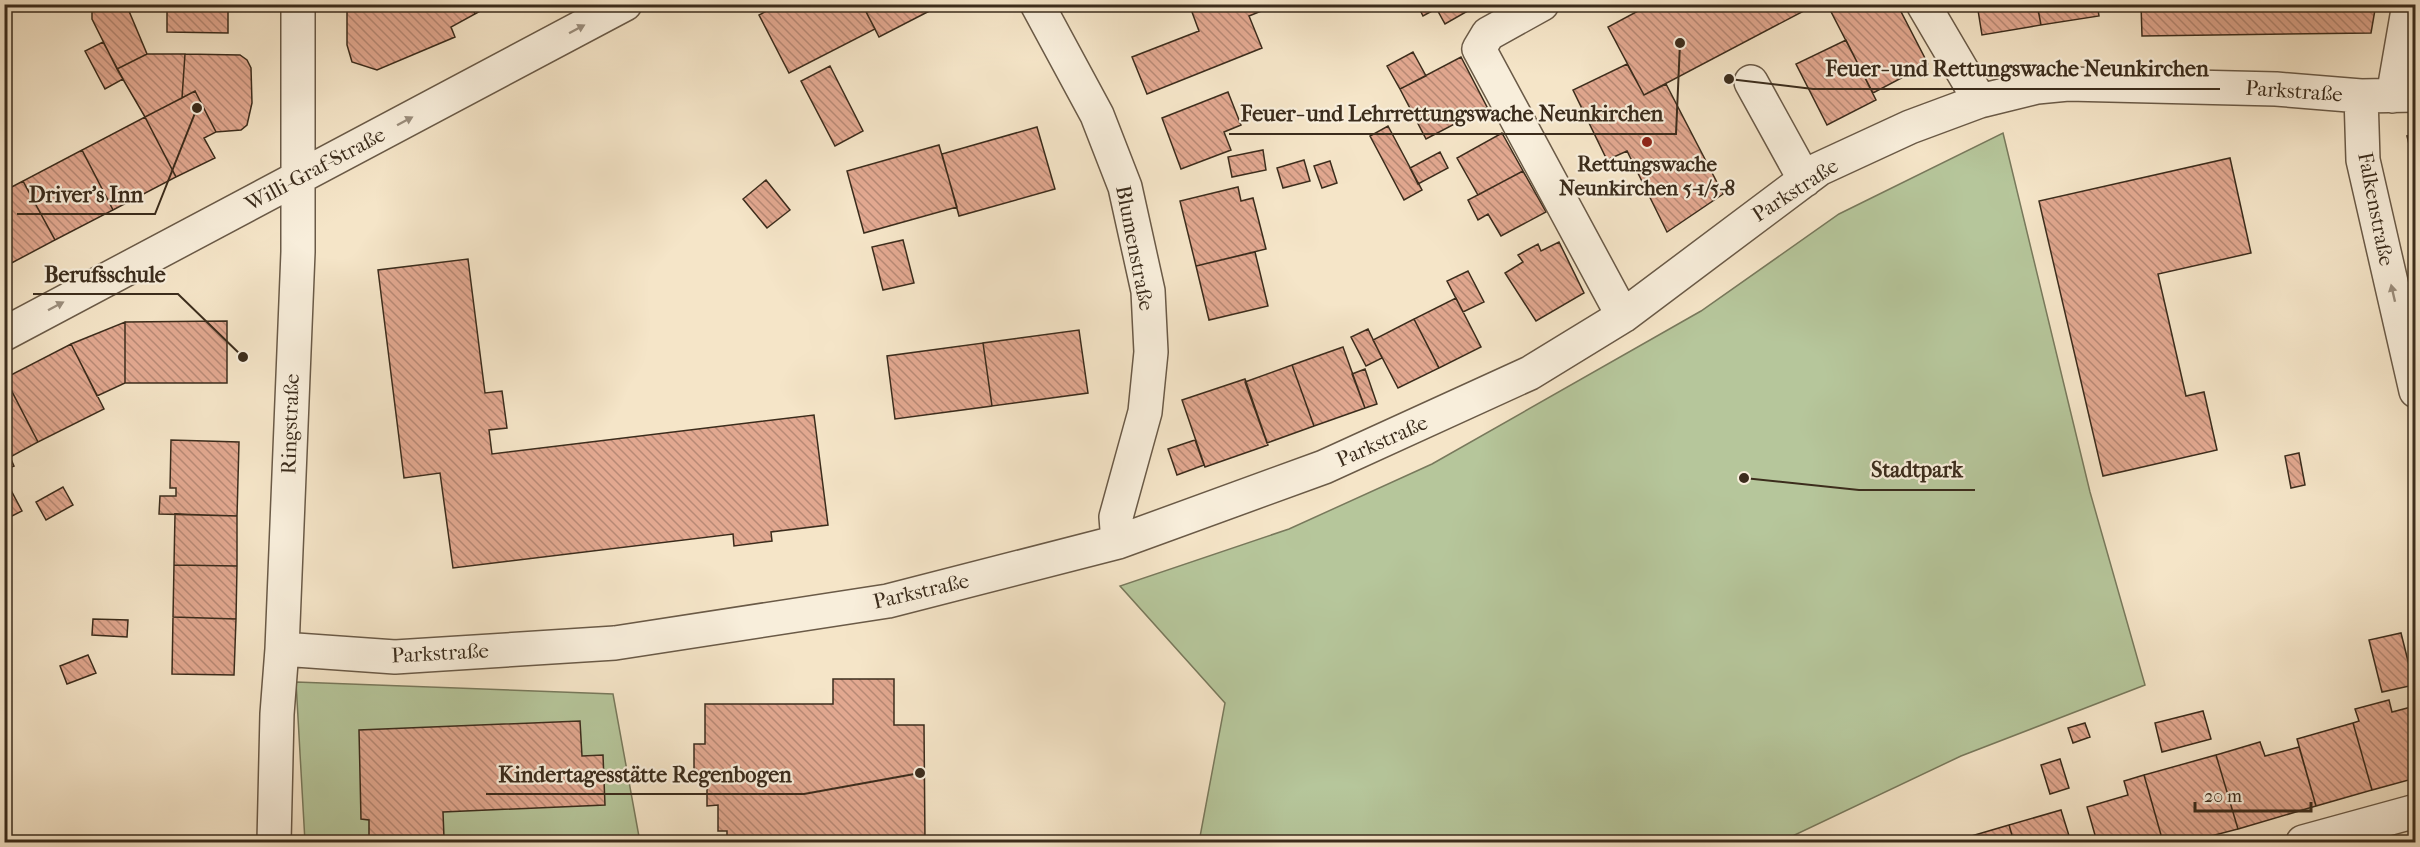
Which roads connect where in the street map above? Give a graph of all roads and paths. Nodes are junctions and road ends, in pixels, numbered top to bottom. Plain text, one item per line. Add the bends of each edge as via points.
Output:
1 (298, 4) edge
2 (625, 4) edge
3 (1037, 4) edge
4 (1542, 4) edge
5 (1923, 4) edge
6 (2409, 4) edge
7 (1751, 82) dead end
8 (2390, 96) edge
9 (1980, 101) junction
10 (298, 178) junction
11 (1805, 180) junction
12 (1623, 316) junction
13 (4, 333) edge
14 (2415, 391) edge
15 (1118, 542) junction
16 (282, 649) junction
17 (2415, 811) edge
18 (274, 843) edge
19 (2303, 843) edge

1 - 10 street, Ringstraße
10 -> 2 street, Willi-Graf-Straße
3 - 15 street, Blumenstraße via 1097,116 1125,187 1148,291 1151,352 1145,412 1116,518
4 - 12 street via 1488,34 1479,49
5 - 9 street
6 - 8 street, Falkenstraße
7 - 11 street
8 - 9 street, Parkstraße via 2276,88 2068,84
14 -> 8 street, Falkenstraße via 2363,160
9 - 11 street, Parkstraße via 1910,127 1820,169
13 -> 10 street, Willi-Graf-Straße
10 - 16 street, Ringstraße
11 - 12 street, Parkstraße
12 - 15 street, Parkstraße via 1530,373 1432,419 1324,467
15 - 16 street, Parkstraße via 888,601 615,643 395,657
16 - 18 street, Ringstraße
17 - 19 street

